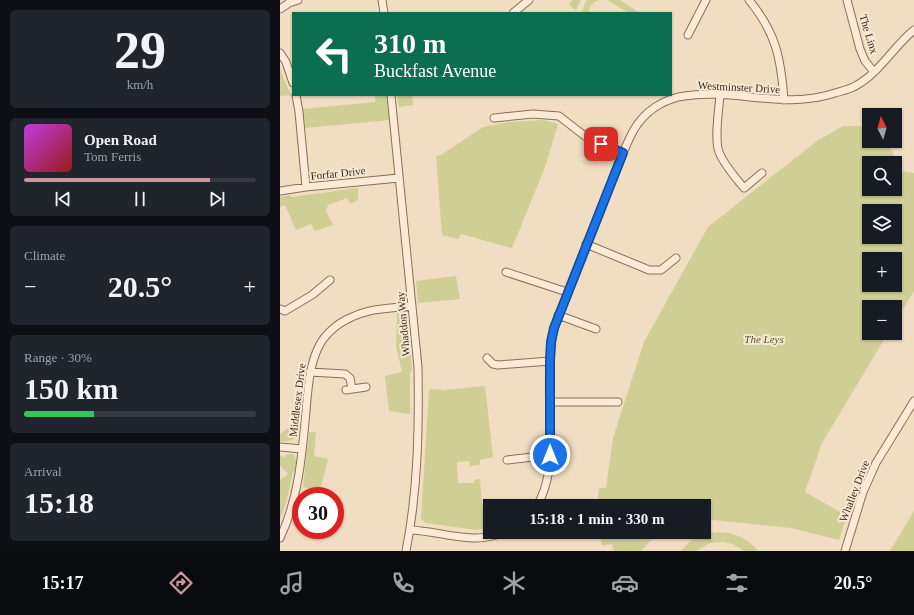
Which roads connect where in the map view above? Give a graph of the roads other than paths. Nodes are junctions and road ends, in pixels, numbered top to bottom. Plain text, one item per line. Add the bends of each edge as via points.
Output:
1 (298, 0) edge
2 (382, 0) edge
3 (529, 0) edge
4 (706, 0) edge
5 (749, 0) edge
6 (847, 0) edge
7 (280, 9) edge
8 (384, 12) edge
9 (514, 12) edge
10 (914, 30) edge
11 (688, 35) dead end
12 (280, 53) edge
13 (874, 72) junction
14 (292, 80) edge
15 (720, 95) junction
16 (296, 96) edge
17 (391, 96) edge
18 (784, 100) junction
19 (494, 118) dead end
20 (623, 153) junction
21 (762, 173) dead end
22 (399, 178) junction
23 (306, 187) junction
24 (280, 191) edge
25 (586, 244) junction
26 (676, 258) dead end
27 (506, 272) dead end
28 (330, 280) dead end
29 (567, 292) junction
30 (412, 306) junction
31 (282, 310) edge
32 (558, 315) junction
33 (596, 329) dead end
34 (487, 358) dead end
35 (550, 361) junction
36 (310, 372) junction
37 (366, 387) dead end
38 (914, 400) edge
39 (550, 402) junction
40 (618, 402) dead end
41 (280, 447) edge
42 (302, 449) junction
43 (550, 455) junction
44 (507, 460) dead end
45 (540, 499) edge
46 (410, 530) junction
47 (483, 537) edge
48 (280, 538) edge
49 (406, 551) edge
50 (845, 551) edge

1 - 7 street
2 - 8 street
3 - 9 street
4 - 11 street
5 - 18 street via 768,26 777,48
6 - 13 street, The Linx via 860,49
10 - 13 street, Westminster Drive
12 - 14 street
13 - 18 street, Westminster Drive via 858,85 833,94 811,99
15 - 18 street, Westminster Drive
15 - 20 street, Westminster Drive via 683,96 668,100 640,120
15 - 21 street via 718,151 744,188
16 - 23 street
17 - 22 street, Whaddon Way
19 - 20 street via 533,114 559,116 590,140
20 - 25 street, Westminster Drive
22 - 23 street, Forfar Drive
22 - 30 street, Whaddon Way
23 - 24 street, Forfar Drive
25 - 26 street via 649,270 661,270
25 - 29 street, Westminster Drive
27 - 29 street
28 - 31 street via 312,295
29 - 32 street, Westminster Drive
30 - 36 street, Middlesex Drive via 363,312 335,327 323,340
30 - 46 street, Whaddon Way via 419,405 417,465
32 - 33 street
32 - 35 street, Westminster Drive via 551,342
34 - 35 street via 498,365
35 - 39 street, Westminster Drive
36 - 37 street via 346,374 350,378 349,390
36 - 42 street, Middlesex Drive
38 - 50 street, Whalley Drive via 876,463
39 - 40 street
39 - 43 street, Westminster Drive
41 - 42 street
42 - 48 street, Middlesex Drive via 291,512
43 - 44 street
43 - 45 street, Westminster Drive via 549,475
46 - 47 street
46 - 49 street, Whaddon Way

